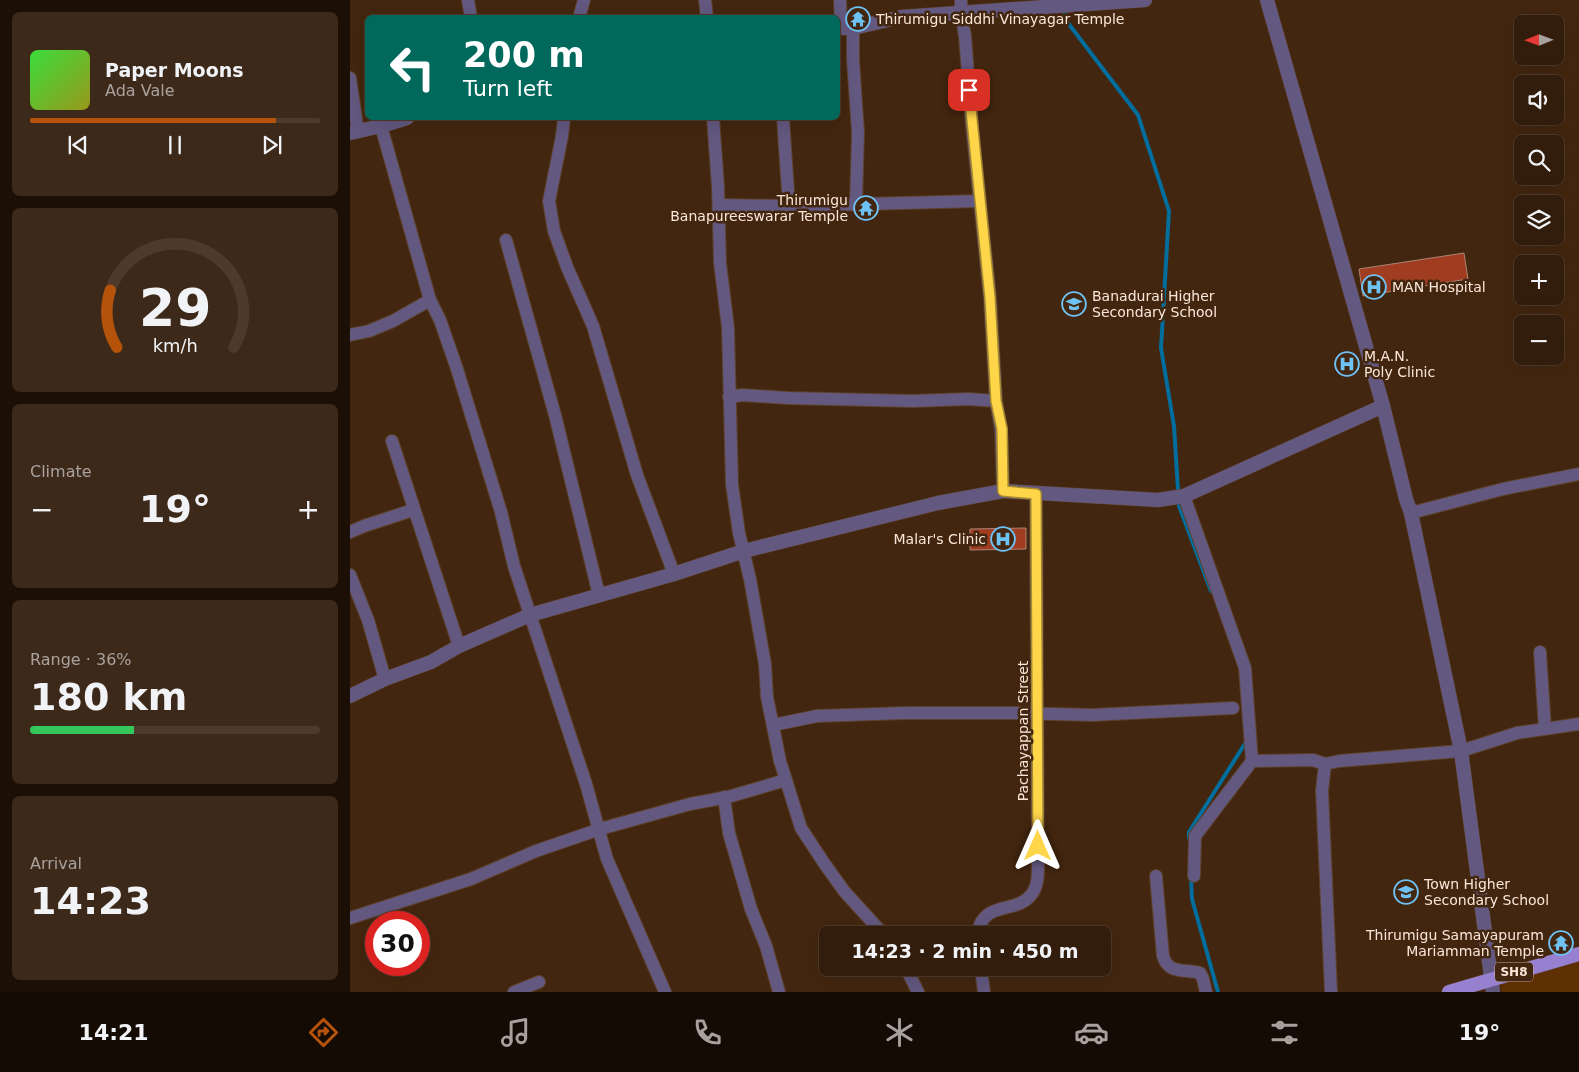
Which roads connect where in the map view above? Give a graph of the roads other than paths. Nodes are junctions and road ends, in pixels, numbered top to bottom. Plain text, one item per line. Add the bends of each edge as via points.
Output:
1 (468, 0) edge
2 (584, 0) edge
3 (705, 0) edge
4 (840, 0) edge
5 (1146, 0) edge
6 (1267, 0) edge
7 (961, 7) edge
8 (471, 15) edge
9 (580, 15) edge
10 (707, 15) edge
11 (844, 28) edge
12 (350, 78) edge
13 (400, 120) edge
14 (564, 120) edge
15 (713, 120) edge
16 (784, 120) edge
17 (381, 126) junction
18 (354, 133) edge
19 (980, 201) junction
20 (856, 204) junction
21 (719, 205) junction
22 (789, 206) junction
23 (506, 240) dead end
24 (434, 309) junction
25 (350, 335) edge
26 (729, 397) junction
27 (996, 401) junction
28 (1383, 406) junction
29 (392, 441) dead end
30 (1579, 474) edge
31 (1003, 491) junction
32 (1036, 494) junction
33 (1184, 496) junction
34 (413, 510) junction
35 (1411, 514) junction
36 (350, 532) edge
37 (744, 551) junction
38 (674, 574) junction
39 (350, 575) edge
40 (599, 595) junction
41 (530, 615) junction
42 (459, 646) junction
43 (1540, 652) dead end
44 (385, 679) junction
45 (350, 696) edge
46 (1233, 708) dead end
47 (1038, 714) junction
48 (1579, 724) edge
49 (773, 725) junction
50 (1545, 729) junction
51 (1461, 751) junction
52 (1252, 761) junction
53 (1325, 764) junction
54 (786, 780) junction
55 (724, 798) junction
56 (600, 829) junction
57 (1156, 876) dead end
58 (1194, 876) dead end
59 (350, 918) edge
60 (876, 926) edge
61 (978, 926) edge
62 (1579, 954) edge
63 (910, 976) edge
64 (982, 976) edge
65 (539, 982) dead end
66 (1492, 986) edge
67 (514, 992) edge
68 (665, 992) edge
69 (779, 992) edge
70 (918, 992) edge
71 (984, 992) edge
72 (1206, 992) edge
73 (1331, 992) edge
74 (1450, 992) edge

1 - 8 street
2 - 9 street
3 - 10 street
4 - 11 street
5 - 7 street via 1051,7
6 - 28 street
7 - 11 street
7 - 19 street
11 - 20 street via 853,60 858,133
12 - 18 street
13 - 17 street
14 - 38 street via 548,201 554,231 593,326 637,475
15 - 21 street
16 - 22 street
17 - 18 street
17 - 24 street
19 - 20 street
19 - 27 street
20 - 22 street
21 - 22 street
21 - 26 street via 720,263 728,328
23 - 40 street via 555,415
24 - 25 street
24 - 41 street via 457,369
26 - 27 street via 913,401 968,398
26 - 37 street via 732,485
27 - 31 street via 1002,429
28 - 33 street
28 - 35 street
29 - 34 street
30 - 35 street via 1503,489
31 - 32 street
31 - 37 street via 938,503
32 - 33 street via 1158,500
32 - 47 street, Pachayappan Street
33 - 52 street via 1245,668
34 - 36 street
34 - 42 street
35 - 51 street
37 - 38 street
37 - 49 street
38 - 40 street
39 - 44 street via 368,620
40 - 41 street
41 - 42 street
41 - 56 street
42 - 44 street via 431,662
43 - 50 street
44 - 45 street
46 - 47 street via 1092,715
47 - 49 street via 817,716
47 - 61 street, Pachayappan Street via 1037,882 1032,895 1024,901 994,911
48 - 50 street
49 - 54 street
50 - 51 street via 1517,733
51 - 53 street
51 - 66 street
52 - 53 street via 1313,760
52 - 58 street via 1194,836
53 - 73 street via 1322,791
54 - 55 street
54 - 60 street via 801,828 844,891
55 - 56 street
55 - 69 street via 729,833
56 - 59 street via 536,851 471,879
56 - 68 street via 607,859
57 - 72 street via 1166,964 1171,969 1200,973
62 - 66 main road, SH8
63 - 70 street
64 - 71 street
65 - 67 street
66 - 74 main road, SH8

